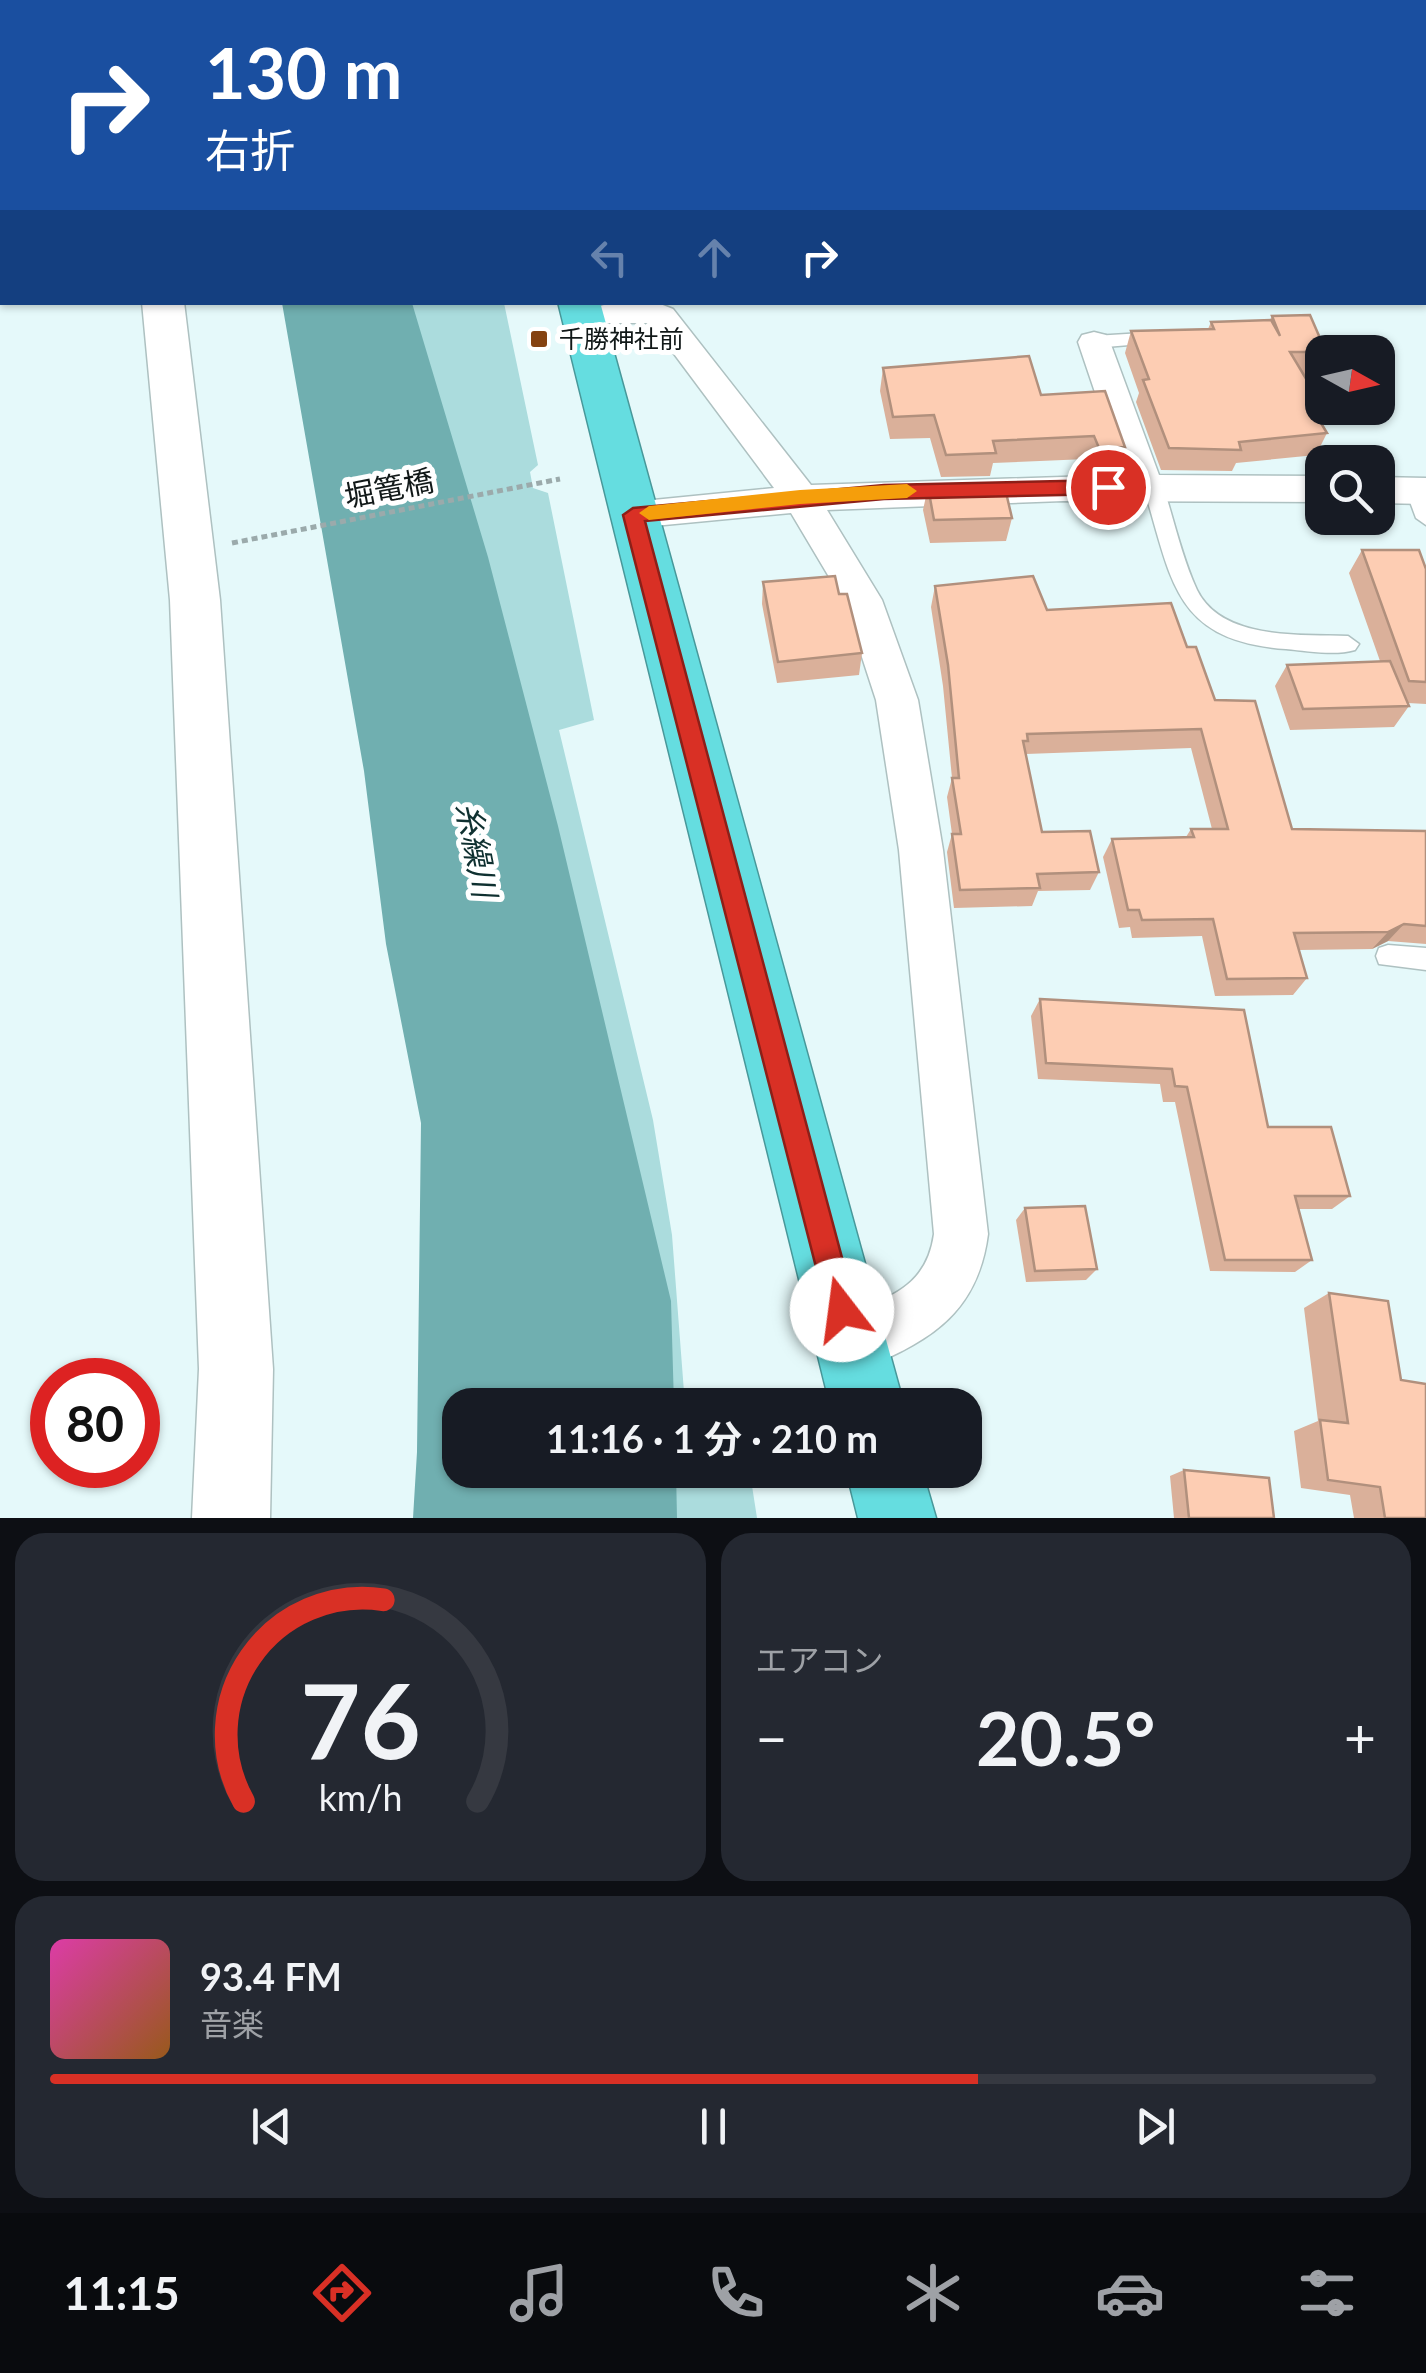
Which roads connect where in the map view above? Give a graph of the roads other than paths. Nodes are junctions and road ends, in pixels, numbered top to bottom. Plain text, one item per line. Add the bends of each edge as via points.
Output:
1 (163, 305) edge
2 (581, 309) edge
3 (1170, 337) edge
4 (1094, 342) joint
5 (1149, 486) junction
6 (1305, 490) edge
7 (1395, 494) edge
8 (800, 497) junction
9 (1423, 500) edge
10 (633, 515) junction
11 (1348, 644) dead end
12 (1388, 956) edge
13 (1426, 959) edge
14 (859, 1376) edge
15 (888, 1488) edge
16 (231, 1518) edge
17 (896, 1518) edge

1 - 16 street via 196,600 236,1369
2 - 8 street via 662,316
2 - 10 highway
3 - 4 lane
4 - 5 street
5 - 6 street
5 - 8 street
5 - 11 lane via 1200,611 1246,638
7 - 9 street
8 - 10 street
8 - 14 street via 863,600 897,700 921,850 961,1234 950,1278
10 - 14 highway
12 - 13 lane
15 - 17 highway

